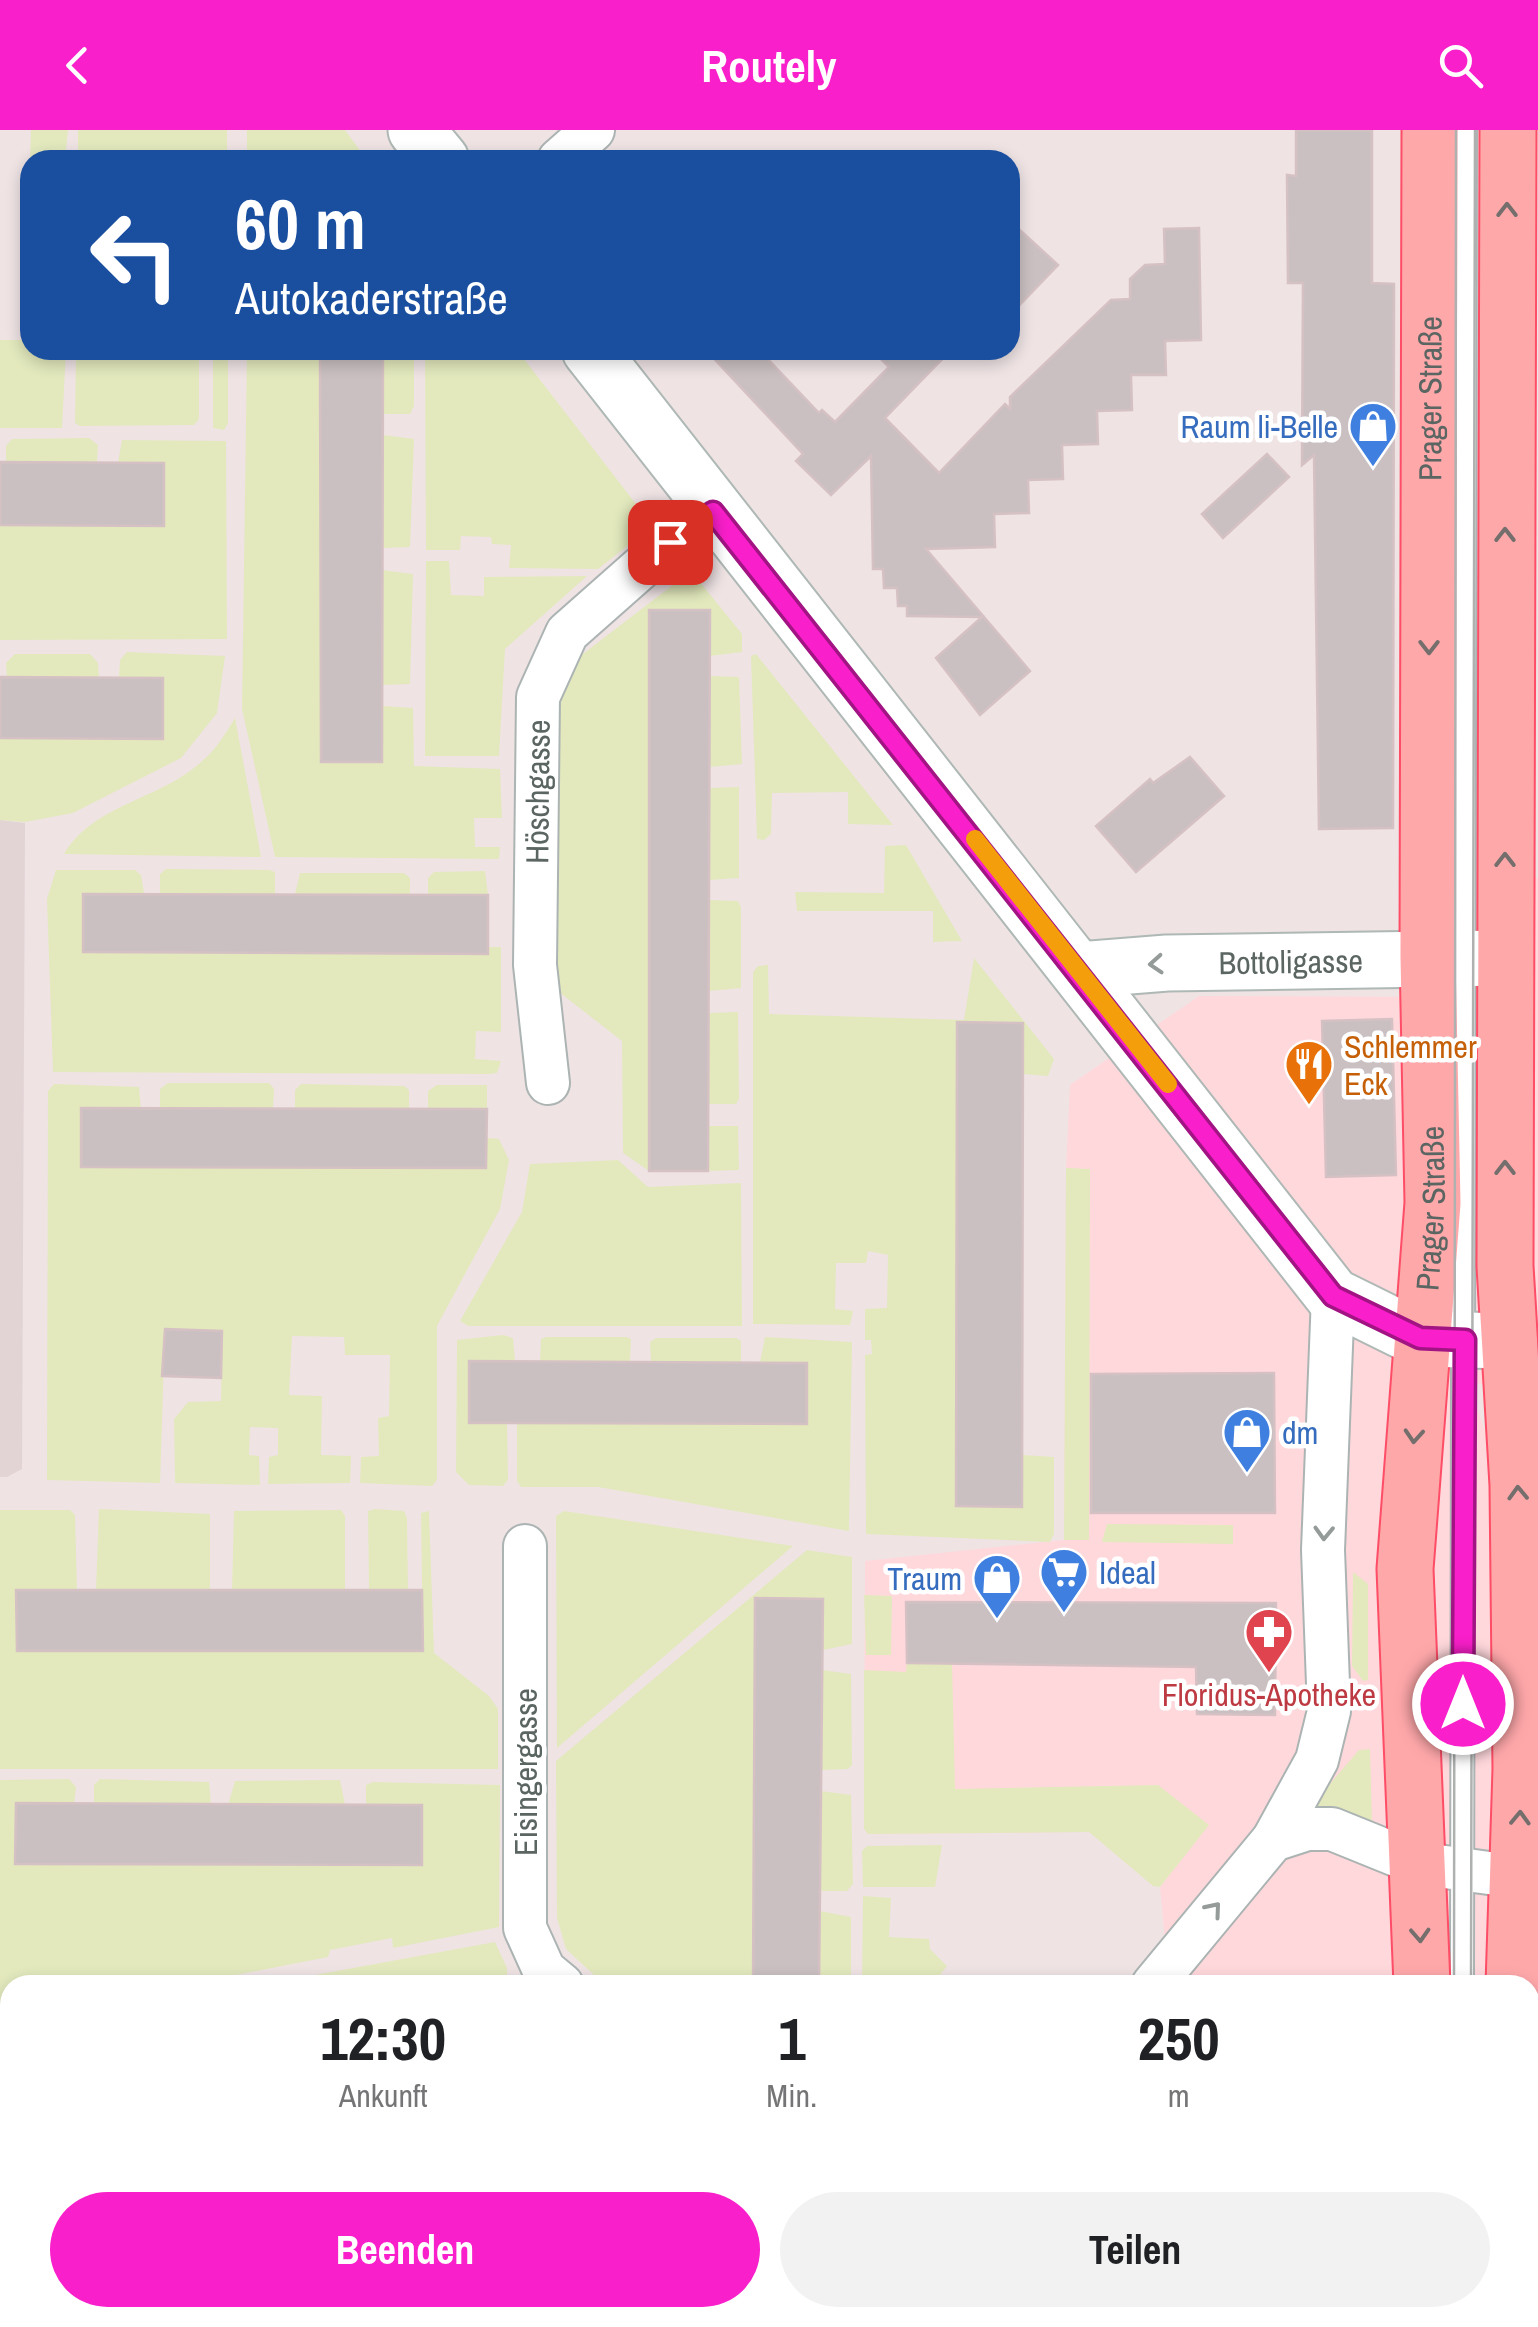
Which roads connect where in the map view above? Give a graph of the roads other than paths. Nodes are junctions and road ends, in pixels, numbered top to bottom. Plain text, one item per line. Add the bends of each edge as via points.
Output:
1 (416, 130) edge
2 (592, 130) edge
3 (1430, 130) edge
4 (1465, 130) edge
5 (1508, 130) edge
6 (433, 150) edge
7 (571, 150) edge
8 (598, 360) edge
9 (713, 512) junction
10 (1466, 957) junction
11 (1079, 970) junction
12 (548, 1083) dead end
13 (1333, 1296) junction
14 (1465, 1340) junction
15 (525, 1546) dead end
16 (1273, 1840) junction
17 (1439, 1867) junction
18 (1528, 1873) edge
19 (550, 1975) edge
20 (1161, 1975) edge
21 (1423, 1975) edge
22 (1460, 1975) edge
23 (1515, 1975) edge

1 - 6 street
2 - 7 street
3 -> 10 main road, Prager Straße
4 - 10 lane
10 -> 5 main road, Prager Straße
8 - 9 street
9 - 11 street
9 - 12 street, Höschgasse via 567,633 538,698 535,965
10 -> 11 street, Bottoligasse
10 - 14 main road, Prager Straße via 1433,1202
14 -> 10 main road, Prager Straße via 1505,1266
11 - 13 street
13 - 14 street
13 -> 16 street via 1323,1550 1330,1711 1317,1760
14 - 17 main road, Prager Straße via 1404,1569
18 -> 14 main road, Prager Straße via 1518,1485
15 - 19 street, Eisingergasse via 524,1928
16 - 17 street via 1332,1829
20 -> 16 street
17 - 18 street
17 -> 21 main road, Prager Straße
17 - 22 lane
18 - 23 main road, Prager Straße

